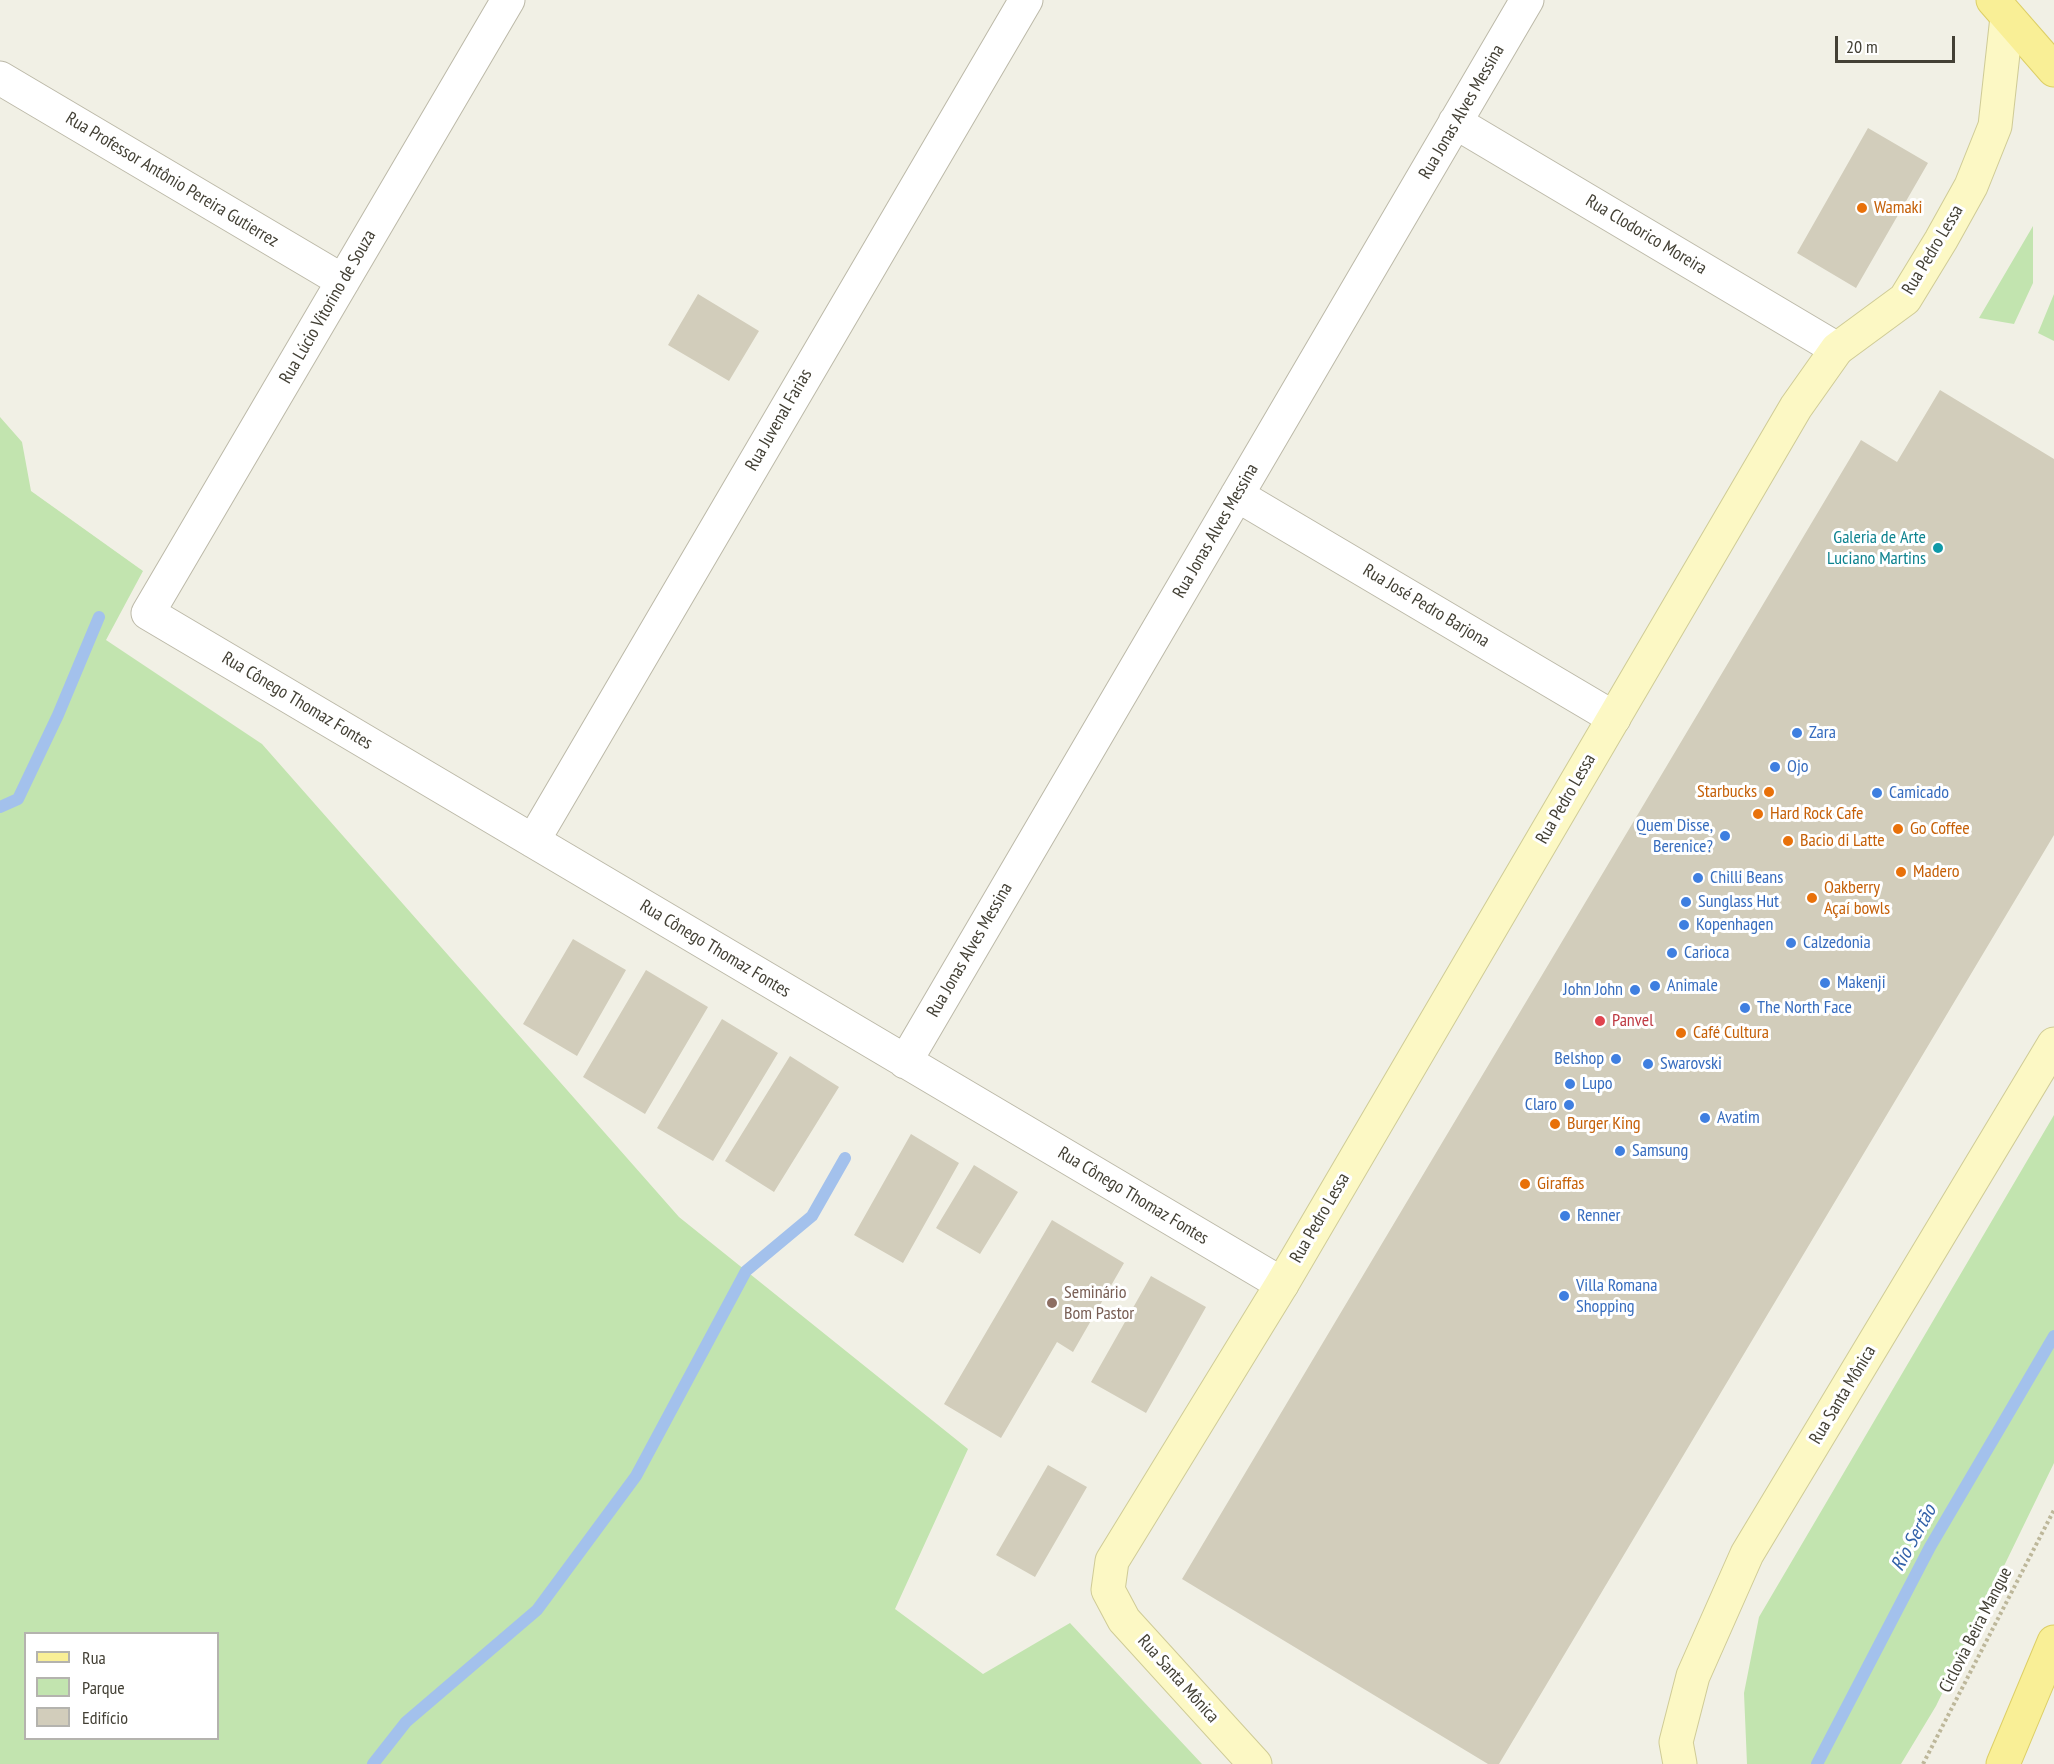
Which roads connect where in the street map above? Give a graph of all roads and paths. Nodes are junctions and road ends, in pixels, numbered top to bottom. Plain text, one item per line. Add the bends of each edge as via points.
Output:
1 (508, 0) edge
2 (1026, 0) edge
3 (1527, 0) edge
4 (2000, 8) edge
5 (2054, 70) edge
6 (0, 78) edge
7 (1455, 122) junction
8 (344, 281) junction
9 (1837, 349) junction
10 (1237, 495) junction
11 (148, 613) joint
12 (1614, 718) junction
13 (533, 841) junction
14 (2054, 1044) edge
15 (905, 1062) junction
16 (1282, 1284) junction
17 (2054, 1510) edge
18 (1108, 1590) joint
19 (2054, 1642) edge
20 (1672, 1757) edge
21 (1255, 1764) edge
22 (1923, 1764) edge
23 (2003, 1764) edge

1 - 8 street, Rua Lúcio Vitorino de Souza
2 - 13 street, Rua Juvenal Farias
3 - 7 street, Rua Jonas Alves Messina
4 - 5 main road
4 - 9 street, Rua Pedro Lessa via 1995,126 1971,186 1905,299
6 - 8 street, Rua Professor Antônio Pereira Gutierrez
7 - 9 street, Rua Clodorico Moreira
7 - 10 street, Rua Jonas Alves Messina
8 - 11 street, Rua Lúcio Vitorino de Souza
9 - 12 street, Rua Pedro Lessa via 1796,407
10 - 12 street, Rua José Pedro Barjona
10 - 15 street, Rua Jonas Alves Messina
11 - 13 street, Rua Cônego Thomaz Fontes
12 - 16 street, Rua Pedro Lessa
13 - 15 street, Rua Cônego Thomaz Fontes
14 - 20 street, Rua Santa Mônica via 1747,1554 1693,1676
15 - 16 street, Rua Cônego Thomaz Fontes
16 - 18 street, Rua Pedro Lessa via 1112,1561
17 - 22 path, Ciclovia Beira Mangue
18 - 21 street, Rua Santa Mônica via 1124,1620
19 - 23 main road

